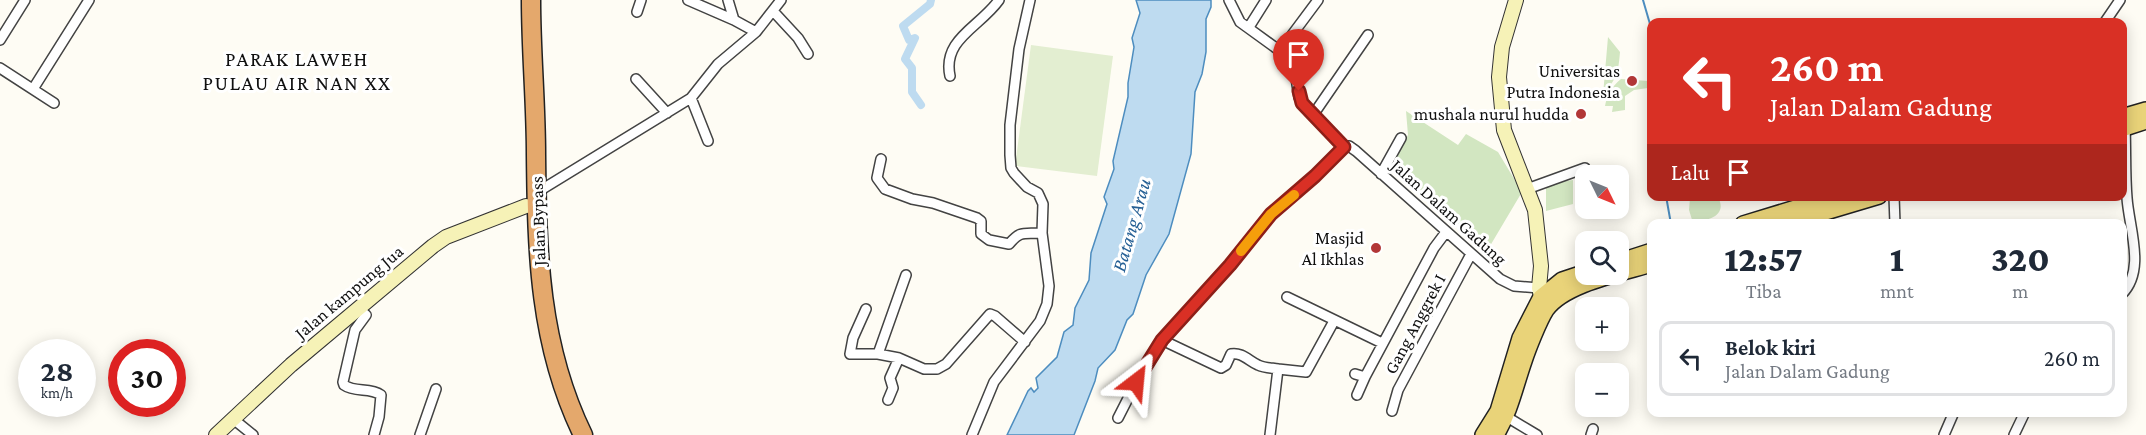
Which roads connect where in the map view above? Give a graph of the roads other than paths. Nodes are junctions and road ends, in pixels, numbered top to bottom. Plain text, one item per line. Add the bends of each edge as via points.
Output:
1 (26, 0) edge
2 (89, 0) edge
3 (518, 0) edge
4 (531, 0) edge
5 (641, 0) edge
6 (688, 0) edge
7 (729, 0) edge
8 (781, 0) edge
9 (999, 0) edge
10 (1030, 0) edge
11 (1229, 0) edge
12 (1266, 0) edge
13 (1318, 0) edge
14 (1516, 0) edge
15 (2120, 0) edge
16 (773, 11) junction
17 (637, 12) dead end
18 (2108, 18) edge
19 (734, 20) junction
20 (1249, 27) junction
21 (756, 32) junction
22 (1368, 35) dead end
23 (0, 40) edge
24 (1280, 51) junction
25 (808, 54) dead end
26 (0, 68) edge
27 (950, 76) dead end
28 (636, 79) dead end
29 (33, 89) junction
30 (691, 98) junction
31 (54, 103) dead end
32 (2146, 110) edge
33 (667, 113) junction
34 (1313, 115) junction
35 (2146, 121) edge
36 (2127, 122) edge
37 (2127, 124) edge
38 (1401, 138) dead end
39 (708, 141) dead end
40 (1344, 147) junction
41 (881, 159) dead end
42 (1575, 172) edge
43 (1382, 174) junction
44 (1527, 189) junction
45 (2127, 199) edge
46 (531, 200) junction
47 (1819, 201) edge
48 (1862, 201) edge
49 (1894, 201) edge
50 (1759, 219) edge
51 (1802, 219) edge
52 (1895, 219) edge
53 (1446, 232) junction
54 (1042, 233) junction
55 (1647, 253) edge
56 (1471, 254) junction
57 (1629, 258) edge
58 (1540, 266) junction
59 (1647, 266) edge
60 (906, 275) dead end
61 (1575, 276) edge
62 (1562, 280) junction
63 (1578, 288) junction
64 (2127, 288) edge
65 (1287, 297) dead end
66 (1542, 298) junction
67 (359, 309) junction
68 (866, 309) dead end
69 (1334, 321) junction
70 (1162, 340) junction
71 (1024, 342) junction
72 (1382, 343) junction
73 (878, 354) junction
74 (899, 358) junction
75 (1278, 369) junction
76 (436, 389) dead end
77 (1357, 395) dead end
78 (888, 400) dead end
79 (1392, 411) dead end
80 (1507, 417) junction
81 (1952, 417) edge
82 (2023, 417) edge
83 (232, 418) junction
84 (1118, 418) dead end
85 (577, 434) edge
86 (216, 435) edge
87 (253, 435) edge
88 (374, 435) edge
89 (420, 435) edge
90 (972, 435) edge
91 (1270, 435) edge
92 (1483, 435) edge
93 (1496, 435) edge
94 (1537, 435) edge
95 (1944, 435) edge
96 (2014, 435) edge

1 - 23 street
2 - 29 street
3 - 46 highway, Jalan Bypass
4 - 46 highway, Jalan Bypass via 536,153
5 - 17 street
6 - 19 street
7 - 19 street
8 - 16 street, Jalan kampung Jua
9 - 27 street via 951,50
10 - 54 street via 1019,49 1010,155 1014,174 1038,193 1043,204
11 - 20 street, Jalan Dalam Gadung via 1238,19
12 - 20 street
13 - 24 street
14 - 44 street via 1502,47 1499,77 1504,130
15 - 18 street
16 - 21 street, Jalan kampung Jua
16 - 25 street
19 - 21 street
20 - 24 street, Jalan Dalam Gadung
21 - 30 street, Jalan kampung Jua via 718,64
22 - 34 street
24 - 34 street, Jalan Dalam Gadung via 1296,78 1302,103
26 - 29 street
28 - 33 street
29 - 31 street
30 - 33 street, Jalan kampung Jua
30 - 39 street
32 - 36 main road
33 - 46 street, Jalan kampung Jua
34 - 40 street, Jalan Dalam Gadung
35 - 37 main road
38 - 43 street
40 - 43 street, Jalan Dalam Gadung via 1350,146
40 - 70 street via 1271,214
41 - 54 street via 877,178 885,189 977,218 981,221 981,234 989,240 1009,244 1020,234
42 - 44 street
43 - 53 street, Jalan Dalam Gadung
44 - 58 street via 1535,210
45 - 64 street via 2137,247 2135,279
46 - 67 street, Jalan kampung Jua via 440,242 406,266
46 - 85 highway, Jalan Bypass via 531,298 539,347 546,375
47 - 50 main road
48 - 51 main road
49 - 52 street
53 - 56 street, Jalan Dalam Gadung
53 - 72 street
54 - 71 street via 1049,286 1047,304
55 - 57 main road
56 - 66 street, Jalan Dalam Gadung via 1500,279
56 - 79 street, Gang Anggrek I via 1398,390
58 - 62 street
58 - 66 street
59 - 63 main road
60 - 73 street
61 - 62 main road
62 - 63 street
62 - 66 main road
63 - 66 main road via 1560,298
65 - 69 street
66 - 80 main road
66 - 92 main road via 1520,338 1498,411
67 - 83 street, Jalan kampung Jua
67 - 88 street via 366,315 353,338 343,382 350,389 381,395
68 - 73 street via 850,354
69 - 72 street
69 - 75 street via 1306,372
70 - 75 street via 1221,368 1234,353 1260,367
70 - 84 street
71 - 74 street via 990,314 946,364 937,369 924,369
71 - 90 street via 994,382
72 - 77 street via 1360,375
73 - 74 street
74 - 78 street via 890,378 893,388
75 - 91 street
76 - 89 street
80 - 93 main road
80 - 94 street
81 - 95 street
82 - 96 street
83 - 86 street, Jalan kampung Jua
83 - 87 street

